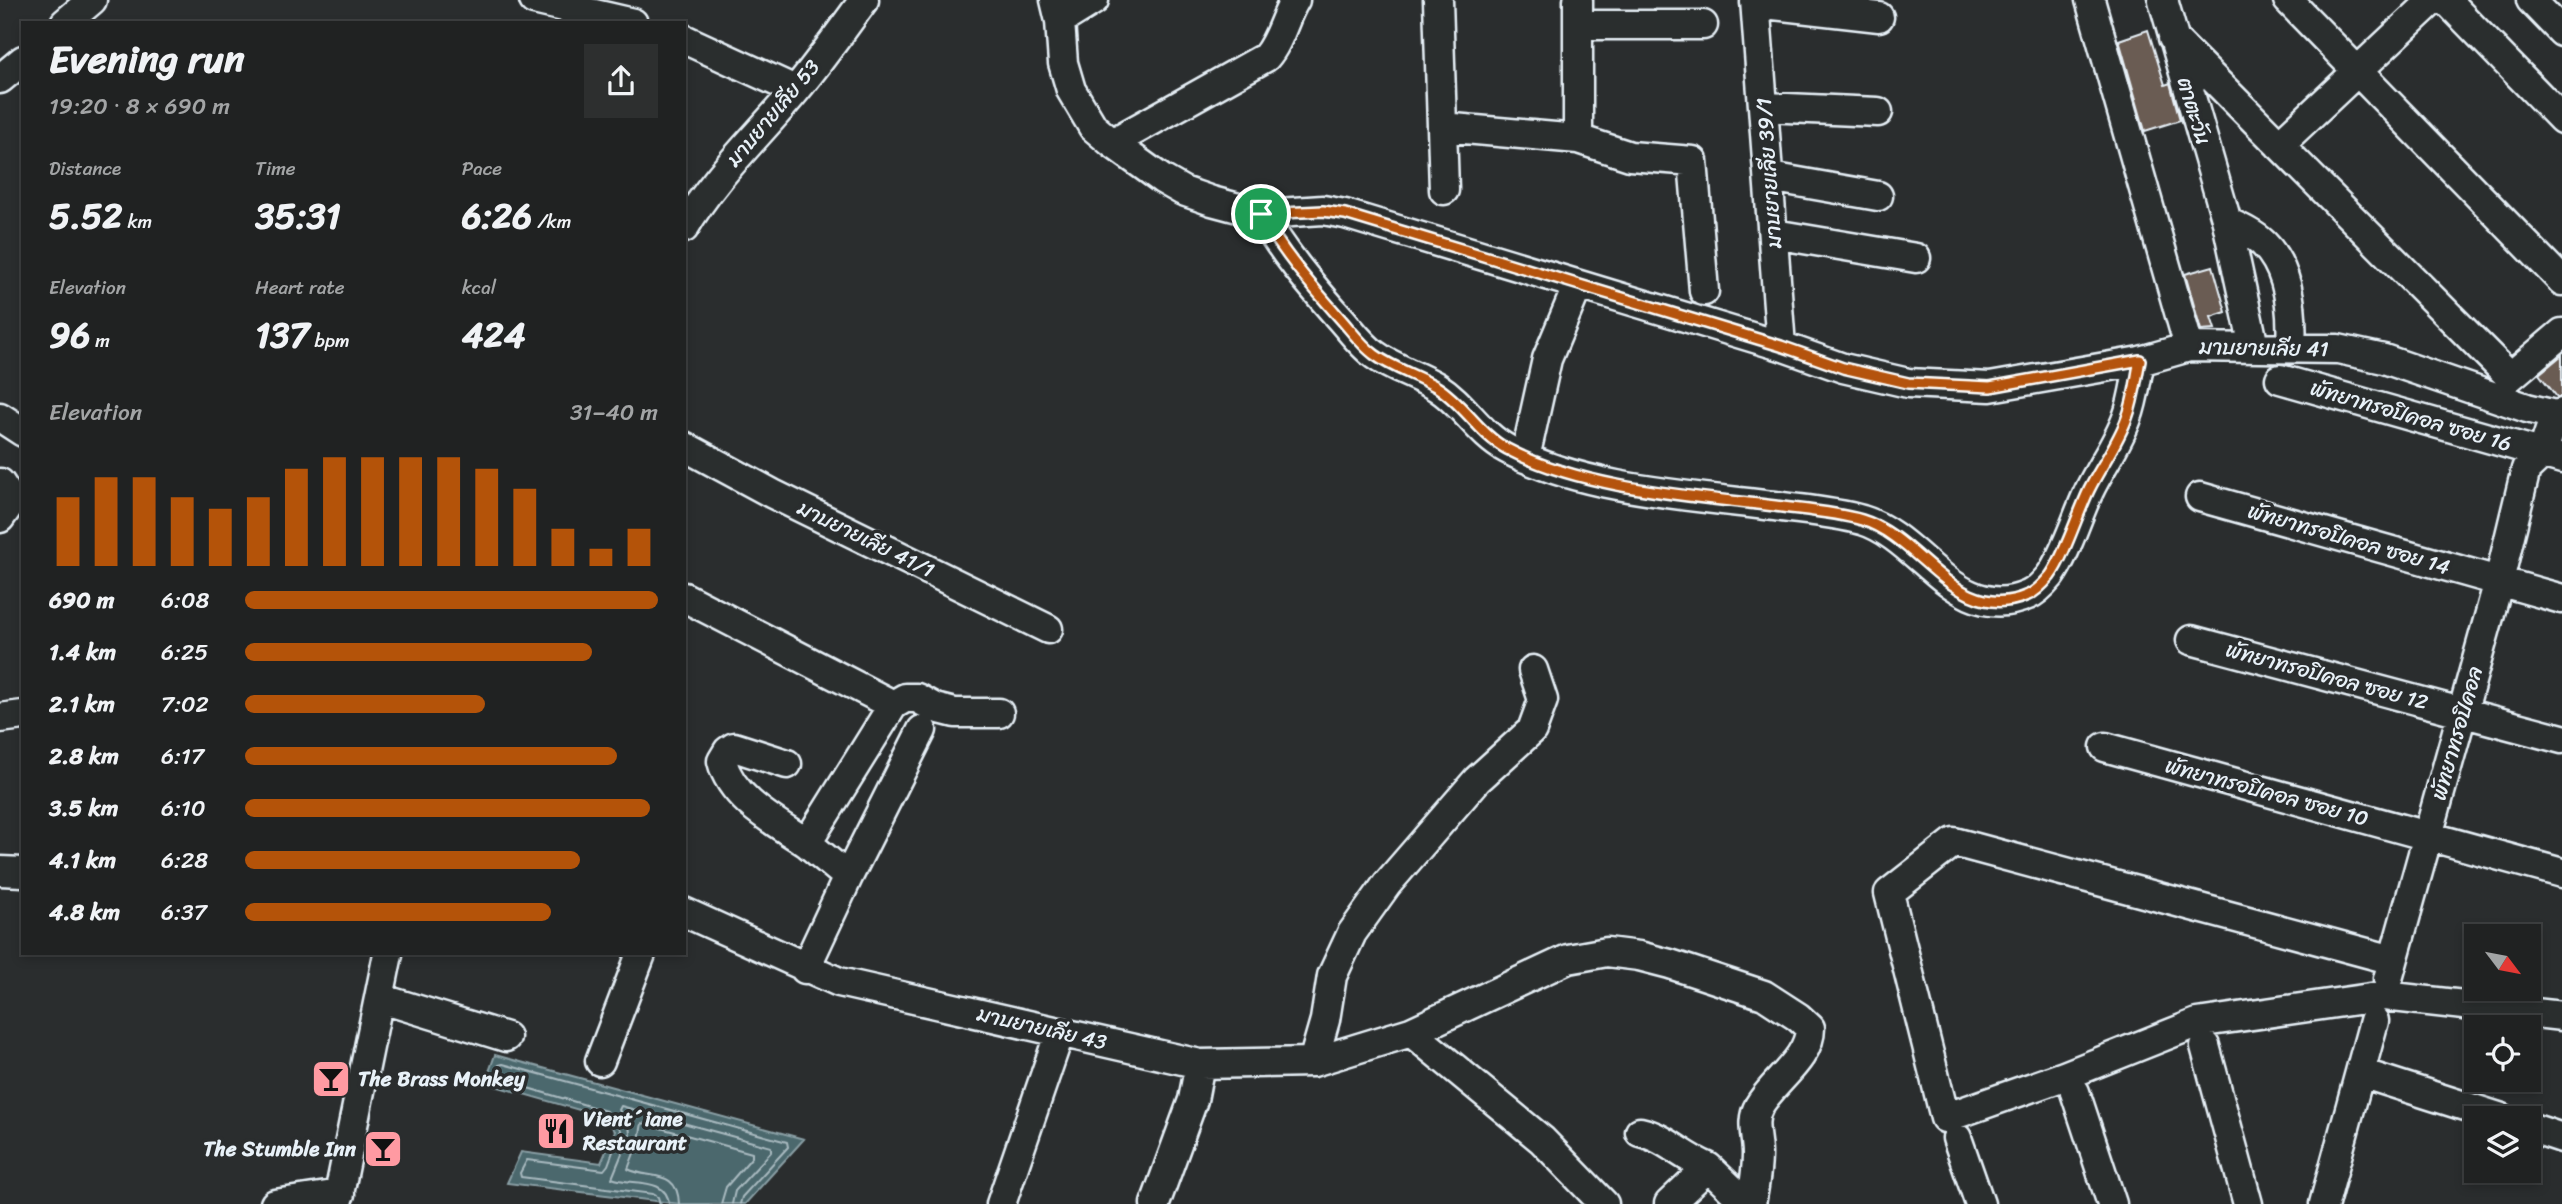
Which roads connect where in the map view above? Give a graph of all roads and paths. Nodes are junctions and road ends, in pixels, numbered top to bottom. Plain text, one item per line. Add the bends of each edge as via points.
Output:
1 (534, 0) edge
2 (864, 0) edge
3 (1094, 0) edge
4 (1295, 0) edge
5 (1438, 0) edge
6 (2090, 0) edge
7 (2163, 0) edge
8 (2288, 0) edge
9 (2433, 0) edge
10 (2446, 0) edge
11 (2531, 0) edge
12 (1755, 2) edge
13 (1057, 10) edge
14 (1578, 13) edge
15 (1879, 17) dead end
16 (624, 21) edge
17 (1703, 25) dead end
18 (2562, 32) edge
19 (2173, 38) junction
20 (686, 40) edge
21 (21, 62) edge
22 (2357, 71) junction
23 (0, 79) edge
24 (795, 90) junction
25 (1764, 107) junction
26 (1878, 113) dead end
27 (2562, 119) edge
28 (1442, 127) junction
29 (1578, 139) junction
30 (1112, 143) junction
31 (2279, 145) junction
32 (1770, 177) junction
33 (1444, 190) dead end
34 (1878, 195) dead end
35 (1261, 214) junction
36 (2227, 222) junction
37 (686, 225) edge
38 (1774, 234) junction
39 (1916, 258) dead end
40 (2562, 281) edge
41 (1578, 285) junction
42 (1704, 291) dead end
43 (2562, 333) edge
44 (1781, 346) junction
45 (2291, 346) junction
46 (2189, 347) junction
47 (2254, 347) junction
48 (2140, 360) junction
49 (2280, 379) dead end
50 (2527, 408) junction
51 (2559, 414) edge
52 (686, 447) edge
53 (2536, 457) edge
54 (1525, 458) junction
55 (2200, 497) dead end
56 (2499, 581) junction
57 (686, 598) edge
58 (2562, 599) edge
59 (1048, 629) dead end
60 (2191, 640) dead end
61 (1533, 670) dead end
62 (893, 705) junction
63 (2463, 712) junction
64 (999, 713) dead end
65 (21, 715) edge
66 (0, 718) edge
67 (922, 730) dead end
68 (2562, 739) edge
69 (2105, 747) dead end
70 (786, 764) dead end
71 (2428, 836) junction
72 (807, 843) junction
73 (0, 871) edge
74 (21, 872) edge
75 (2562, 873) edge
76 (848, 877) junction
77 (686, 913) edge
78 (388, 955) edge
79 (641, 955) edge
80 (2393, 960) junction
81 (805, 969) junction
82 (379, 998) junction
83 (2379, 1009) junction
84 (2562, 1016) edge
85 (1060, 1032) junction
86 (1411, 1032) junction
87 (506, 1037) dead end
88 (2205, 1046) dead end
89 (600, 1061) dead end
90 (1313, 1062) junction
91 (1200, 1064) junction
92 (2361, 1073) junction
93 (2075, 1092) dead end
94 (2464, 1106) edge
95 (2541, 1131) edge
96 (1640, 1132) dead end
97 (1956, 1138) dead end
98 (2562, 1138) edge
99 (1708, 1167) junction
100 (338, 1199) edge
101 (2330, 1202) edge
102 (275, 1204) edge
103 (1001, 1204) edge
104 (1155, 1204) edge
105 (1604, 1204) edge
106 (1669, 1204) edge
107 (1749, 1204) edge
108 (1980, 1204) edge
109 (2112, 1204) edge
110 (2248, 1204) edge

1 - 16 street
2 - 24 street, มาบยายเลีย 53
3 - 13 street
4 - 30 street via 1266,57
5 - 28 street
6 - 46 street
7 - 19 street, ตาตะวัน
8 - 22 street
9 - 22 street
10 - 27 street
11 - 18 street
12 - 15 street
12 - 25 street, มาบยายเลีย 39/1
13 - 30 street, มาบยายเลีย 41 via 1071,90 1093,127
14 - 17 street
14 - 29 street
19 - 31 street
19 - 36 street, ตาตะวัน
20 - 24 street
21 - 23 street
22 - 31 street
22 - 40 street
24 - 37 street, มาบยายเลีย 53 via 732,160
25 - 26 street
25 - 32 street, มาบยายเลีย 39/1
28 - 29 street
28 - 33 street
29 - 42 street via 1630,156 1693,160
30 - 35 street, มาบยายเลีย 41 via 1184,191
31 - 43 street via 2510,377
32 - 34 street
32 - 38 street, มาบยายเลีย 39/1
35 - 41 street, มาบยายเลีย 41 via 1345,214
35 - 54 street via 1324,300 1373,353 1450,395 1476,426
36 - 45 street via 2251,233 2275,256 2290,298
36 - 47 street, ตาตะวัน
38 - 39 street
38 - 44 street, มาบยายเลีย 39/1
41 - 44 street, มาบยายเลีย 41
41 - 54 street via 1547,359
44 - 48 street, มาบยายเลีย 41 via 1843,368 1908,383 1990,387
45 - 47 street, มาบยายเลีย 41
45 - 50 street, มาบยายเลีย 41 via 2338,349 2384,359
46 - 47 street, มาบยายเลีย 41
46 - 48 street, มาบยายเลีย 41
48 - 54 street via 2127,418 2050,576 2032,594 2010,601 1990,602 1964,594 1885,531 1864,521 1638,488
49 - 53 street, พัทยาทรอปิคอล ซอย 16
50 - 51 street, มาบยายเลีย 41
50 - 53 street, พัทยาทรอปิคอล
51 - 53 street, พัทยาทรอปิคอล
52 - 59 street, มาบยายเลีย 41/1
53 - 56 street, พัทยาทรอปิคอล
55 - 56 street, พัทยาทรอปิคอล ซอย 14
56 - 58 street, พัทยาทรอปิคอล ซอย 14
56 - 63 street, พัทยาทรอปิคอล
57 - 62 street
60 - 63 street, พัทยาทรอปิคอล ซอย 12
61 - 90 street via 1543,700 1532,730 1477,780 1387,884 1352,933 1332,976
62 - 64 street via 917,698 956,713
62 - 72 street
63 - 68 street, พัทยาทรอปิคอล ซอย 12
63 - 71 street, พัทยาทรอปิคอล
65 - 66 street
67 - 76 street
69 - 71 street, พัทยาทรอปิคอล ซอย 10
70 - 72 street via 734,747 722,761 747,800
71 - 75 street, พัทยาทรอปิคอล ซอย 10
71 - 80 street, พัทยาทรอปิคอล
72 - 76 street
73 - 74 street
76 - 81 street
77 - 81 street, มาบยายเลีย 43
78 - 82 street
79 - 89 street
80 - 83 street, พัทยาทรอปิคอล
80 - 83 street via 1954,842 1889,893 1945,1118 2197,1023
81 - 85 street, มาบยายเลีย 43 via 839,982
82 - 87 street
82 - 100 street
83 - 84 street
83 - 92 street, พัทยาทรอปิคอล
85 - 91 street, มาบยายเลีย 43
85 - 103 street
86 - 90 street, มาบยายเลีย 43
86 - 105 street via 1542,1140
86 - 107 street, มาบยายเลีย 43 via 1568,959 1607,952 1670,964 1764,995 1798,1017 1810,1028 1810,1036 1758,1107
88 - 110 street
90 - 91 street, มาบยายเลีย 43
91 - 104 street
92 - 94 street
92 - 101 street, พัทยาทรอปิคอล
93 - 109 street
95 - 98 street
96 - 99 street
97 - 108 street
99 - 106 street
99 - 107 street
100 - 102 street

